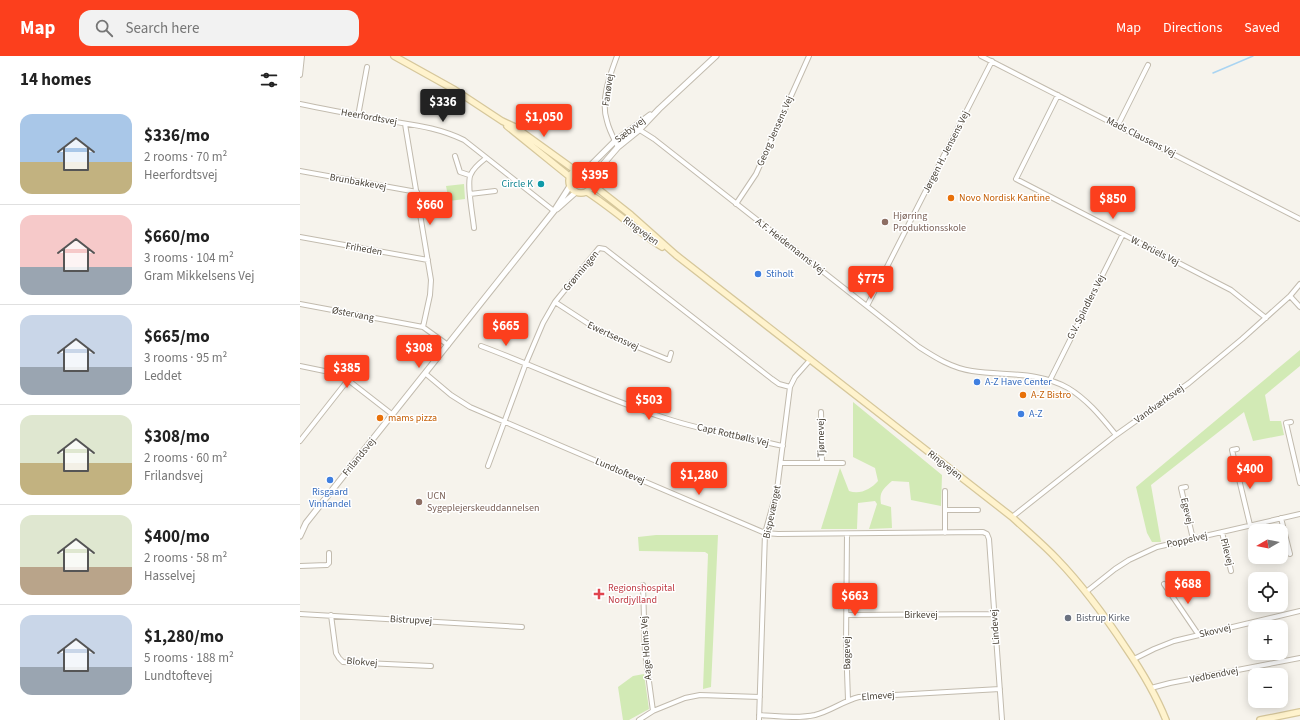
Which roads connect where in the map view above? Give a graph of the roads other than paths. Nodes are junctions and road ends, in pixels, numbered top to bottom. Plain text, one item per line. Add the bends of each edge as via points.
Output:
1 (302, 56) edge
2 (394, 56) edge
3 (617, 56) edge
4 (716, 56) edge
5 (809, 56) edge
6 (981, 56) edge
7 (992, 62) junction
8 (1148, 65) dead end
9 (367, 66) dead end
10 (300, 75) edge
11 (1058, 95) junction
12 (300, 104) edge
13 (358, 116) junction
14 (502, 121) junction
15 (405, 124) junction
16 (1118, 125) junction
17 (637, 128) junction
18 (615, 141) junction
19 (618, 147) junction
20 (455, 156) dead end
21 (486, 158) junction
22 (586, 170) junction
23 (300, 171) edge
24 (576, 171) junction
25 (469, 175) junction
26 (570, 177) junction
27 (592, 177) junction
28 (593, 184) junction
29 (570, 186) junction
30 (495, 191) dead end
31 (417, 192) junction
32 (576, 192) junction
33 (587, 192) junction
34 (470, 194) junction
35 (736, 204) junction
36 (554, 211) junction
37 (1300, 218) edge
38 (474, 228) dead end
39 (1123, 234) junction
40 (300, 237) edge
41 (676, 255) junction
42 (428, 260) junction
43 (1300, 284) edge
44 (1290, 296) junction
45 (555, 302) junction
46 (300, 304) edge
47 (867, 306) junction
48 (1300, 307) edge
49 (1266, 318) junction
50 (423, 327) junction
51 (448, 345) junction
52 (481, 346) dead end
53 (671, 353) dead end
54 (810, 360) junction
55 (526, 363) junction
56 (300, 366) edge
57 (426, 374) junction
58 (348, 380) junction
59 (1050, 380) junction
60 (790, 387) junction
61 (821, 412) dead end
62 (393, 415) junction
63 (504, 421) junction
64 (1291, 422) dead end
65 (1116, 435) junction
66 (300, 442) edge
67 (783, 446) junction
68 (1237, 449) dead end
69 (781, 463) junction
70 (822, 463) junction
71 (843, 463) dead end
72 (488, 466) dead end
73 (1300, 482) edge
74 (1186, 487) dead end
75 (945, 491) dead end
76 (945, 510) junction
77 (978, 510) dead end
78 (1300, 514) edge
79 (1012, 517) junction
80 (1281, 518) junction
81 (1250, 524) edge
82 (1254, 524) edge
83 (1248, 526) edge
84 (945, 532) junction
85 (1222, 532) junction
86 (765, 533) junction
87 (847, 534) junction
88 (987, 534) joint
89 (300, 536) edge
90 (1193, 539) junction
91 (329, 553) dead end
92 (1290, 554) dead end
93 (300, 566) edge
94 (1231, 571) dead end
95 (1164, 584) dead end
96 (643, 585) dead end
97 (1086, 592) junction
98 (1300, 611) edge
99 (300, 614) edge
100 (994, 614) junction
101 (331, 615) junction
102 (847, 615) junction
103 (522, 627) dead end
104 (1198, 634) junction
105 (1300, 658) edge
106 (1134, 660) junction
107 (431, 666) dead end
108 (1151, 688) junction
109 (1000, 689) junction
110 (760, 697) junction
111 (848, 700) junction
112 (653, 711) junction
113 (1300, 712) edge
114 (759, 718) edge
115 (806, 718) edge
116 (639, 720) edge
117 (1002, 720) edge
118 (1166, 720) edge
119 (1260, 720) edge

1 - 10 street
2 - 14 main road via 455,90
3 - 18 street, Fanøvej via 605,106 607,121
4 - 17 street, Sæbyvej
5 - 35 street, Georg Jensens Vej via 756,174
6 - 7 street, Mads Clausens Vej
7 - 11 street, Mads Clausens Vej
7 - 47 street, Jørgen H. Jensens Vej
8 - 16 street
9 - 13 street
11 - 16 street, Mads Clausens Vej
11 - 39 street, W. Brüels Vej via 1016,179
12 - 13 street, Heerfordtsvej
13 - 15 street, Heerfordtsvej
14 - 24 main road
14 - 26 main road
15 - 21 street, Heerfordtsvej via 449,133 464,140
15 - 31 street
16 - 37 street, Mads Clausens Vej
17 - 18 street, Sæbyvej
17 - 19 street, Sæbyvej
17 - 35 street, A.F. Heidemanns Vej
18 - 19 street, Fanøvej
18 - 22 street, Sæbyvej
19 - 27 street, Sæbyvej
20 - 25 street via 460,172
21 - 25 street
21 - 36 street, Heerfordtsvej
22 - 24 main road
22 - 27 main road
23 - 31 street, Brunbakkevej
24 - 26 main road
25 - 34 street
26 - 29 main road
27 - 28 main road
28 - 33 main road
28 - 41 main road, Ringvejen
29 - 32 main road
29 - 36 street, Frilandsvej
30 - 34 street
31 - 42 street
32 - 33 main road
32 - 36 street, Frilandsvej
33 - 41 main road, Ringvejen via 646,237
34 - 38 street
35 - 47 street, A.F. Heidemanns Vej
36 - 51 street, Frilandsvej
39 - 49 street, W. Brüels Vej via 1231,290
39 - 59 street, G.V. Spindlers Vej
40 - 42 street, Friheden
41 - 54 main road, Ringvejen
42 - 50 street via 430,295
43 - 44 street, Vandværksvej
44 - 48 street
44 - 49 street, Vandværksvej
45 - 53 street, Ewertsensvej via 613,338 669,360
45 - 55 street, Grønningen
45 - 60 street, Grønningen via 599,248 605,249 772,379
46 - 50 street, Østervang
47 - 59 street, A.F. Heidemanns Vej via 939,360 971,370 1028,375
49 - 65 street, Vandværksvej via 1189,383
50 - 51 street, Østervang
51 - 57 street, Frilandsvej
52 - 55 street, Capt Rottbølls Vej
54 - 60 street, Bispevænget
54 - 79 main road, Ringvejen
55 - 63 street, Grønningen
55 - 67 street, Capt Rottbølls Vej via 666,418
56 - 58 street via 339,374
57 - 62 street, Frilandsvej
57 - 63 street, Lundtoftevej via 470,407
58 - 62 street
58 - 66 street
59 - 65 street, A.F. Heidemanns Vej via 1083,398
60 - 67 street, Bispevænget
61 - 70 street, Tjørnevej
62 - 89 street, Frilandsvej via 306,523
63 - 72 street, Grønningen
63 - 86 street, Lundtoftevej
64 - 73 street via 1286,423
65 - 79 street, Vandværksvej
67 - 69 street, Bispevænget
68 - 81 street via 1232,450
69 - 70 street, Tjørnevej
69 - 86 street, Bispevænget via 777,490
70 - 71 street, Tjørnevej
74 - 90 street, Egevej via 1181,488
75 - 76 street
76 - 77 street
76 - 84 street
78 - 80 street, Poppelvej
79 - 97 main road, Ringvejen
80 - 82 street, Poppelvej
80 - 92 street
83 - 85 street, Poppelvej
84 - 87 street, Lundtoftevej
84 - 88 street, Lundtoftevej
85 - 90 street, Poppelvej
85 - 94 street, Pilevej
86 - 87 street, Lundtoftevej
86 - 110 street, Bispevænget
87 - 102 street, Bøgevej
88 - 100 street, Lindevej
90 - 97 street, Poppelvej via 1157,547 1129,560
91 - 93 street via 327,565
95 - 104 street
96 - 112 street, Aage Holms Vej via 645,652
97 - 106 main road, Ringvejen
98 - 104 street, Skovvej
99 - 101 street, Bistrupvej
100 - 102 street, Birkevej
100 - 109 street, Lindevej
101 - 103 street, Bistrupvej
101 - 107 street, Blokvej via 336,652 343,662
102 - 111 street, Bøgevej
104 - 106 street, Skovvej via 1160,646
105 - 108 street, Vedbendvej
106 - 108 main road, Ringvejen
108 - 118 main road, Ringvejen
109 - 111 street, Elmevej via 859,697
109 - 117 street, Lindevej
110 - 112 street via 700,695
110 - 114 street, Bispevænget
111 - 115 street, Elmevej
112 - 116 street
113 - 119 main road
114 - 115 street, Elmevej

